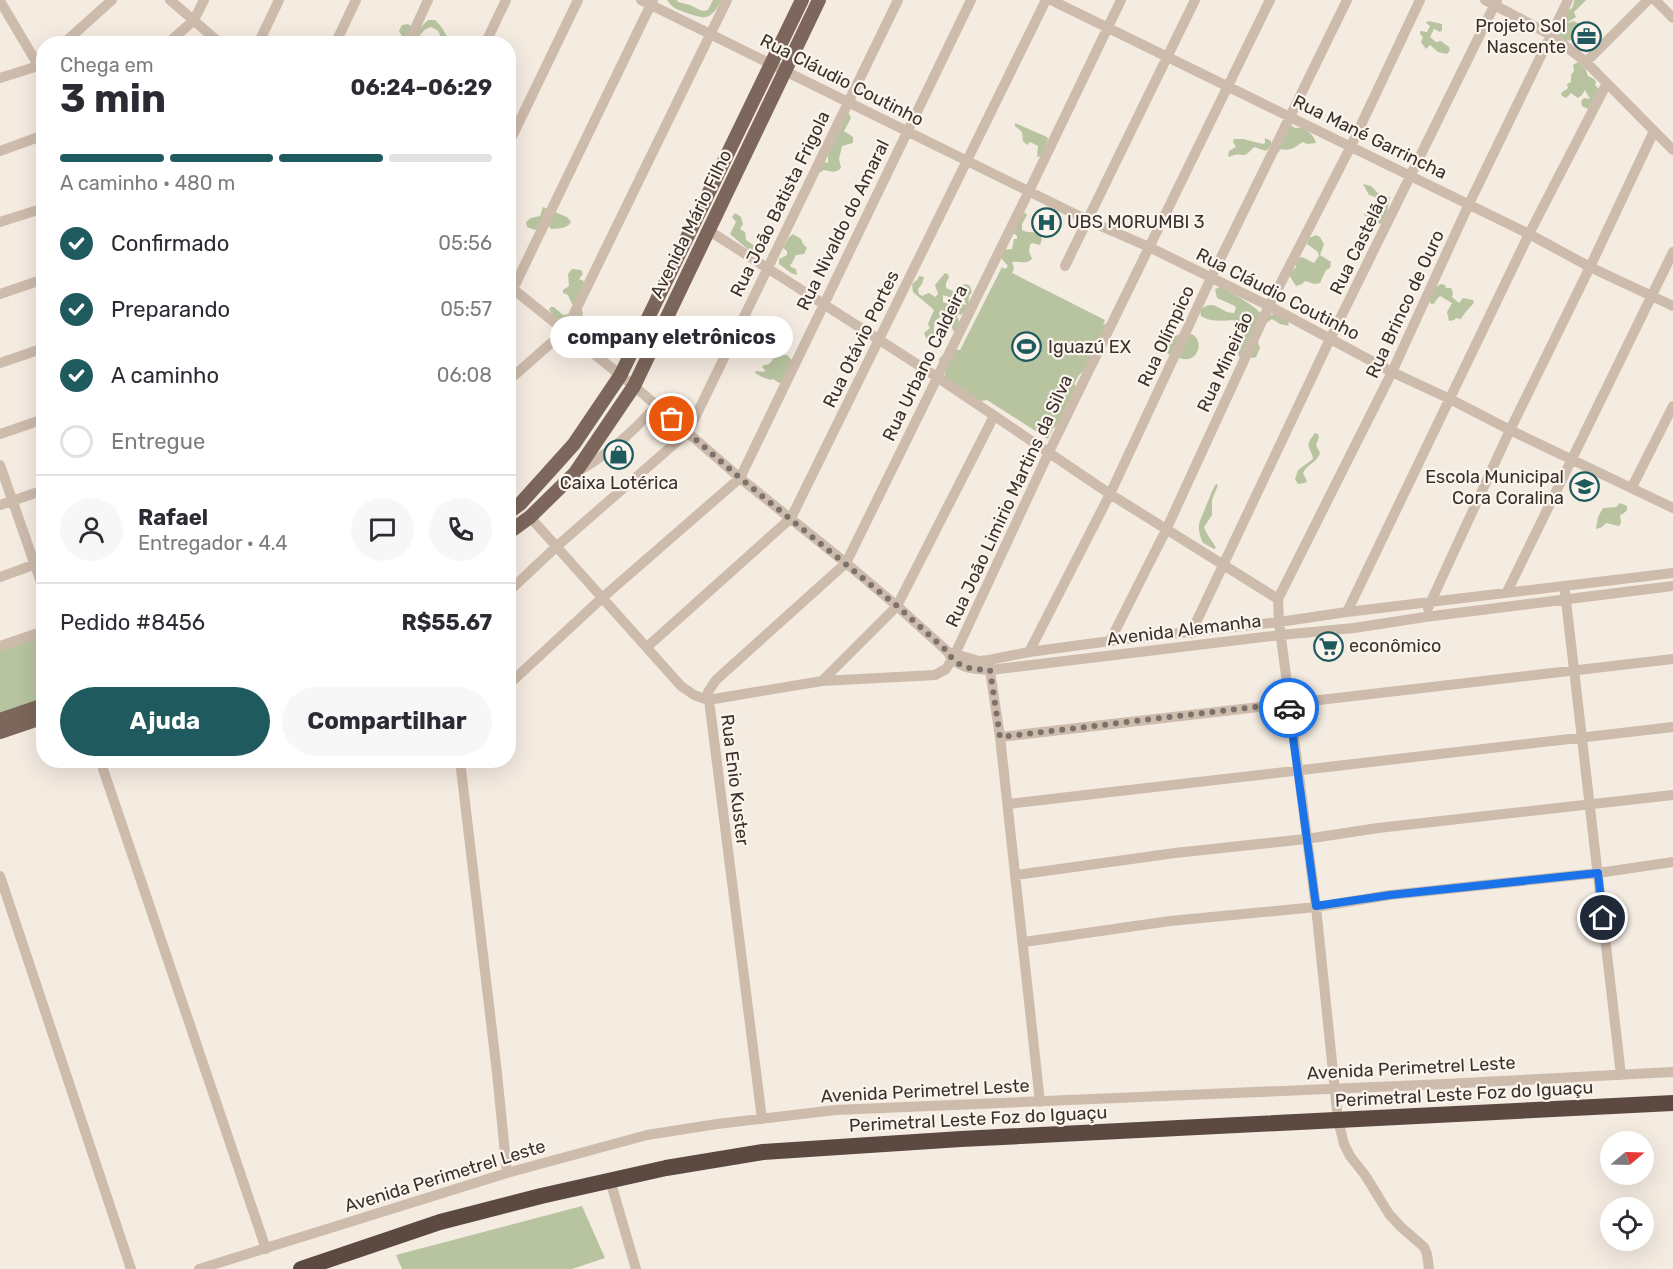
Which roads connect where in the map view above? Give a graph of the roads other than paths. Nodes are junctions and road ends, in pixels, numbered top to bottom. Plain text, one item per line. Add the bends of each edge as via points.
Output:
1 (112, 0) edge
2 (170, 0) edge
3 (204, 0) edge
4 (279, 0) edge
5 (356, 0) edge
6 (428, 0) edge
7 (506, 0) edge
8 (578, 0) edge
9 (727, 0) edge
10 (802, 0) edge
11 (819, 0) edge
12 (897, 0) edge
13 (971, 0) edge
14 (1046, 0) edge
15 (1051, 0) edge
16 (1121, 0) edge
17 (1195, 0) edge
18 (1270, 0) edge
19 (1347, 0) edge
20 (1420, 0) edge
21 (1568, 0) edge
22 (1648, 0) edge
23 (1655, 0) edge
24 (649, 2) edge
25 (1492, 2) edge
26 (3, 3) edge
27 (1673, 18) edge
28 (194, 20) junction
29 (1107, 28) junction
30 (711, 34) junction
31 (1551, 35) junction
32 (72, 36) edge
33 (176, 36) edge
34 (212, 36) edge
35 (262, 36) edge
36 (339, 36) edge
37 (412, 36) edge
38 (489, 36) edge
39 (36, 57) edge
40 (1167, 57) junction
41 (1586, 62) junction
42 (771, 63) junction
43 (36, 69) edge
44 (785, 70) junction
45 (0, 78) edge
46 (1606, 83) junction
47 (1228, 86) junction
48 (848, 103) junction
49 (1290, 117) junction
50 (516, 128) edge
51 (1654, 131) junction
52 (907, 132) junction
53 (36, 138) edge
54 (1351, 146) junction
55 (1673, 150) edge
56 (0, 151) edge
57 (968, 161) junction
58 (1412, 176) junction
59 (1029, 191) junction
60 (1469, 204) junction
61 (36, 211) edge
62 (1087, 220) junction
63 (0, 222) edge
64 (708, 230) junction
65 (1529, 234) junction
66 (1149, 248) junction
67 (1673, 252) edge
68 (1065, 266) dead end
69 (767, 267) junction
70 (1590, 267) junction
71 (516, 277) edge
72 (1211, 278) junction
73 (36, 282) edge
74 (516, 293) edge
75 (0, 294) edge
76 (1652, 296) junction
77 (824, 304) junction
78 (1269, 306) junction
79 (1673, 306) edge
80 (566, 330) junction
81 (1330, 339) junction
82 (879, 340) junction
83 (36, 351) edge
84 (0, 363) edge
85 (1392, 372) junction
86 (516, 374) edge
87 (620, 376) junction
88 (937, 377) junction
89 (634, 386) junction
90 (1450, 399) junction
91 (1673, 405) edge
92 (656, 406) junction
93 (994, 416) junction
94 (36, 422) edge
95 (1510, 430) junction
96 (688, 432) junction
97 (0, 434) edge
98 (1049, 452) junction
99 (1572, 459) junction
100 (0, 465) edge
101 (575, 473) junction
102 (740, 478) junction
103 (1632, 487) junction
104 (36, 493) edge
105 (1110, 495) junction
106 (12, 501) junction
107 (0, 505) edge
108 (516, 507) edge
109 (1673, 508) edge
110 (530, 517) junction
111 (791, 518) junction
112 (516, 527) edge
113 (1166, 530) junction
114 (556, 547) junction
115 (36, 556) edge
116 (846, 563) junction
117 (36, 564) edge
118 (1222, 566) junction
119 (1673, 573) edge
120 (0, 577) edge
121 (516, 584) edge
122 (1564, 586) junction
123 (1673, 586) edge
124 (1507, 592) junction
125 (602, 598) junction
126 (1278, 599) junction
127 (1566, 599) junction
128 (1430, 602) junction
129 (897, 606) junction
130 (1347, 612) junction
131 (1425, 617) junction
132 (1279, 622) junction
133 (1191, 633) junction
134 (36, 634) edge
135 (1281, 635) junction
136 (1110, 641) junction
137 (0, 646) edge
138 (647, 647) junction
139 (1029, 652) junction
140 (951, 655) junction
141 (1673, 659) edge
142 (989, 665) junction
143 (1574, 671) junction
144 (516, 678) edge
145 (822, 681) junction
146 (708, 700) junction
147 (1289, 703) junction
148 (36, 708) edge
149 (0, 720) edge
150 (36, 720) edge
151 (1673, 727) edge
152 (0, 732) edge
153 (1000, 737) junction
154 (1582, 738) junction
155 (103, 768) edge
156 (461, 768) edge
157 (1297, 771) junction
158 (1673, 795) edge
159 (1008, 804) junction
160 (1589, 804) junction
161 (1306, 840) junction
162 (1673, 862) edge
163 (1598, 873) junction
164 (1016, 874) junction
165 (0, 876) edge
166 (1316, 906) junction
167 (1024, 942) junction
168 (1673, 1072) edge
169 (1620, 1074) junction
170 (1336, 1088) junction
171 (1041, 1102) junction
172 (1673, 1103) edge
173 (762, 1119) junction
174 (1338, 1120) junction
175 (507, 1173) junction
176 (610, 1180) junction
177 (266, 1249) junction
178 (131, 1269) edge
179 (199, 1269) edge
180 (301, 1269) edge
181 (636, 1269) edge
182 (1429, 1269) edge

1 - 32 street
2 - 28 street
3 - 28 street
4 - 35 street
5 - 36 street
6 - 37 street
7 - 38 street
8 - 50 street
9 - 30 street
10 - 42 main road, Avenida Mário Filho
11 - 44 main road, Avenida Mário Filho
12 - 48 street, Rua João Batista Frigola
13 - 52 street, Rua Nivaldo do Amaral
14 - 57 street, Rua Otávio Portes
15 - 29 street, Rua Mané Garrincha
16 - 29 street, Rua Urbano Caldeira
17 - 40 street
18 - 47 street, Rua João Limirio Martins da Silva
19 - 49 street, Rua Olímpico
20 - 54 street, Rua Mineirão
21 - 31 street, Rua Brinco de Ouro
22 - 41 street
23 - 27 street
24 - 30 street, Rua Cláudio Coutinho
24 - 71 street
25 - 31 street
25 - 58 street, Rua Castelão
26 - 39 street
28 - 33 street
28 - 34 street
29 - 40 street, Rua Mané Garrincha
29 - 59 street, Rua Urbano Caldeira
30 - 42 street, Rua Cláudio Coutinho
30 - 80 street
31 - 41 street
31 - 60 street, Rua Brinco de Ouro
40 - 47 street, Rua Mané Garrincha
40 - 62 street
41 - 46 street
42 - 44 street, Rua Cláudio Coutinho
42 - 87 main road, Avenida Mário Filho
43 - 45 street
44 - 48 street, Rua Cláudio Coutinho
44 - 64 main road, Avenida Mário Filho
46 - 51 street
46 - 65 street
47 - 49 street, Rua Mané Garrincha
47 - 66 street, Rua João Limirio Martins da Silva
48 - 52 street, Rua Cláudio Coutinho
48 - 69 street, Rua João Batista Frigola
49 - 54 street, Rua Mané Garrincha
49 - 72 street, Rua Olímpico
51 - 55 street
51 - 70 street
52 - 57 street, Rua Cláudio Coutinho
52 - 77 street, Rua Nivaldo do Amaral
53 - 56 street
54 - 58 street, Rua Mané Garrincha
54 - 78 street, Rua Mineirão
57 - 59 street, Rua Cláudio Coutinho
57 - 82 street, Rua Otávio Portes
58 - 60 street, Rua Mané Garrincha
58 - 81 street, Rua Castelão
59 - 62 street, Rua Cláudio Coutinho
59 - 88 street, Rua Urbano Caldeira
60 - 65 street, Rua Mané Garrincha
60 - 85 street, Rua Brinco de Ouro
61 - 63 street
62 - 66 street, Rua Cláudio Coutinho
62 - 68 street
64 - 69 street
64 - 89 main road, Avenida Mário Filho
65 - 70 street, Rua Mané Garrincha
65 - 90 street
66 - 72 street, Rua Cláudio Coutinho
66 - 98 street, Rua João Limirio Martins da Silva
67 - 76 street
69 - 77 street
69 - 96 street, Rua João Batista Frigola
70 - 76 street, Rua Mané Garrincha
70 - 95 street
72 - 78 street, Rua Cláudio Coutinho
72 - 105 street, Rua Olímpico
73 - 75 street
74 - 80 street
76 - 79 street, Rua Mané Garrincha
76 - 99 street
77 - 82 street
77 - 102 street, Rua Nivaldo do Amaral
78 - 81 street, Rua Cláudio Coutinho
78 - 113 street, Rua Mineirão
80 - 86 street
80 - 87 street
81 - 85 street, Rua Cláudio Coutinho
81 - 118 street, Rua Castelão
82 - 88 street
82 - 111 street, Rua Otávio Portes
83 - 84 street
85 - 90 street, Rua Cláudio Coutinho
85 - 126 street, Rua Brinco de Ouro
87 - 89 street
87 - 108 main road, Avenida Mário Filho via 574,444
88 - 93 street
88 - 116 street, Rua Urbano Caldeira
89 - 92 street
89 - 101 main road, Avenida Mário Filho
90 - 95 street, Rua Cláudio Coutinho
90 - 130 street
91 - 103 street
92 - 96 street
92 - 101 street via 612,449
93 - 98 street
93 - 129 street
94 - 97 street
95 - 99 street, Rua Cláudio Coutinho
95 - 128 street
96 - 102 street
96 - 114 street, Rua João Batista Frigola
98 - 105 street
98 - 140 street, Rua João Limirio Martins da Silva
99 - 103 street, Rua Cláudio Coutinho
99 - 124 street
100 - 106 street
101 - 110 main road, Avenida Mário Filho
102 - 111 street
102 - 125 street, Rua Nivaldo do Amaral
103 - 109 street, Rua Cláudio Coutinho
104 - 106 street
105 - 113 street
105 - 139 street, Rua Olímpico
106 - 107 street
106 - 115 street
110 - 112 main road, Avenida Mário Filho
110 - 114 street, Rua Enio Kuster
111 - 116 street
111 - 138 street, Rua Otávio Portes
113 - 118 street
113 - 136 street, Rua Mineirão
114 - 121 street, Rua João Batista Frigola
114 - 125 street, Rua Enio Kuster
116 - 129 street
116 - 146 street, Rua Urbano Caldeira via 716,680
117 - 120 street
118 - 126 street
118 - 133 street, Rua Castelão
119 - 122 street, Avenida Alemanha
122 - 124 street, Avenida Alemanha
122 - 127 street
123 - 127 street, Avenida Alemanha
124 - 128 street, Avenida Alemanha
125 - 138 street, Rua Enio Kuster
125 - 144 street, Rua Nivaldo do Amaral
126 - 132 street, Rua Brinco de Ouro
127 - 131 street, Avenida Alemanha
127 - 143 street
128 - 130 street, Avenida Alemanha
128 - 131 street
129 - 140 street
129 - 145 street
130 - 132 street, Avenida Alemanha
131 - 135 street, Avenida Alemanha
132 - 133 street, Avenida Alemanha
132 - 135 street, Rua Brinco de Ouro
133 - 136 street, Avenida Alemanha
134 - 137 street
135 - 142 street, Avenida Alemanha
135 - 147 street, Rua Brinco de Ouro
136 - 139 street, Avenida Alemanha
138 - 146 street, Rua Enio Kuster via 681,686
139 - 142 street, Avenida Alemanha
140 - 142 street, Avenida Alemanha
140 - 145 street via 946,669 935,675
141 - 143 street
142 - 153 street
143 - 147 street
143 - 154 street
145 - 146 street
146 - 173 street, Rua Enio Kuster
147 - 153 street
147 - 157 street, Rua Brinco de Ouro
148 - 149 main road
150 - 152 main road
151 - 154 street
153 - 159 street
154 - 157 street
154 - 160 street
155 - 177 street
156 - 175 street
157 - 159 street
157 - 161 street, Rua Brinco de Ouro
158 - 160 street
159 - 164 street
160 - 161 street
160 - 163 street
161 - 164 street
161 - 166 street, Rua Brinco de Ouro
162 - 163 street
163 - 166 street
163 - 169 street
164 - 167 street
165 - 178 street
166 - 167 street
166 - 170 street, Rua Brinco de Ouro
167 - 171 street
168 - 169 street, Avenida Perimetrel Leste
169 - 170 street, Avenida Perimetrel Leste
170 - 171 street, Avenida Perimetrel Leste
170 - 174 street, Rua Brinco de Ouro
171 - 173 street, Avenida Perimetrel Leste via 835,1110
172 - 174 highway, Perimetral Leste Foz do Iguaçu
173 - 175 street, Avenida Perimetrel Leste via 647,1136
174 - 176 highway, Perimetral Leste Foz do Iguaçu via 763,1152
174 - 182 street, Rua Brinco de Ouro via 1350,1156 1389,1214 1424,1247
175 - 177 street, Avenida Perimetrel Leste
176 - 180 highway, Perimetral Leste Foz do Iguaçu via 440,1222
176 - 181 street
177 - 179 street, Avenida Perimetrel Leste

